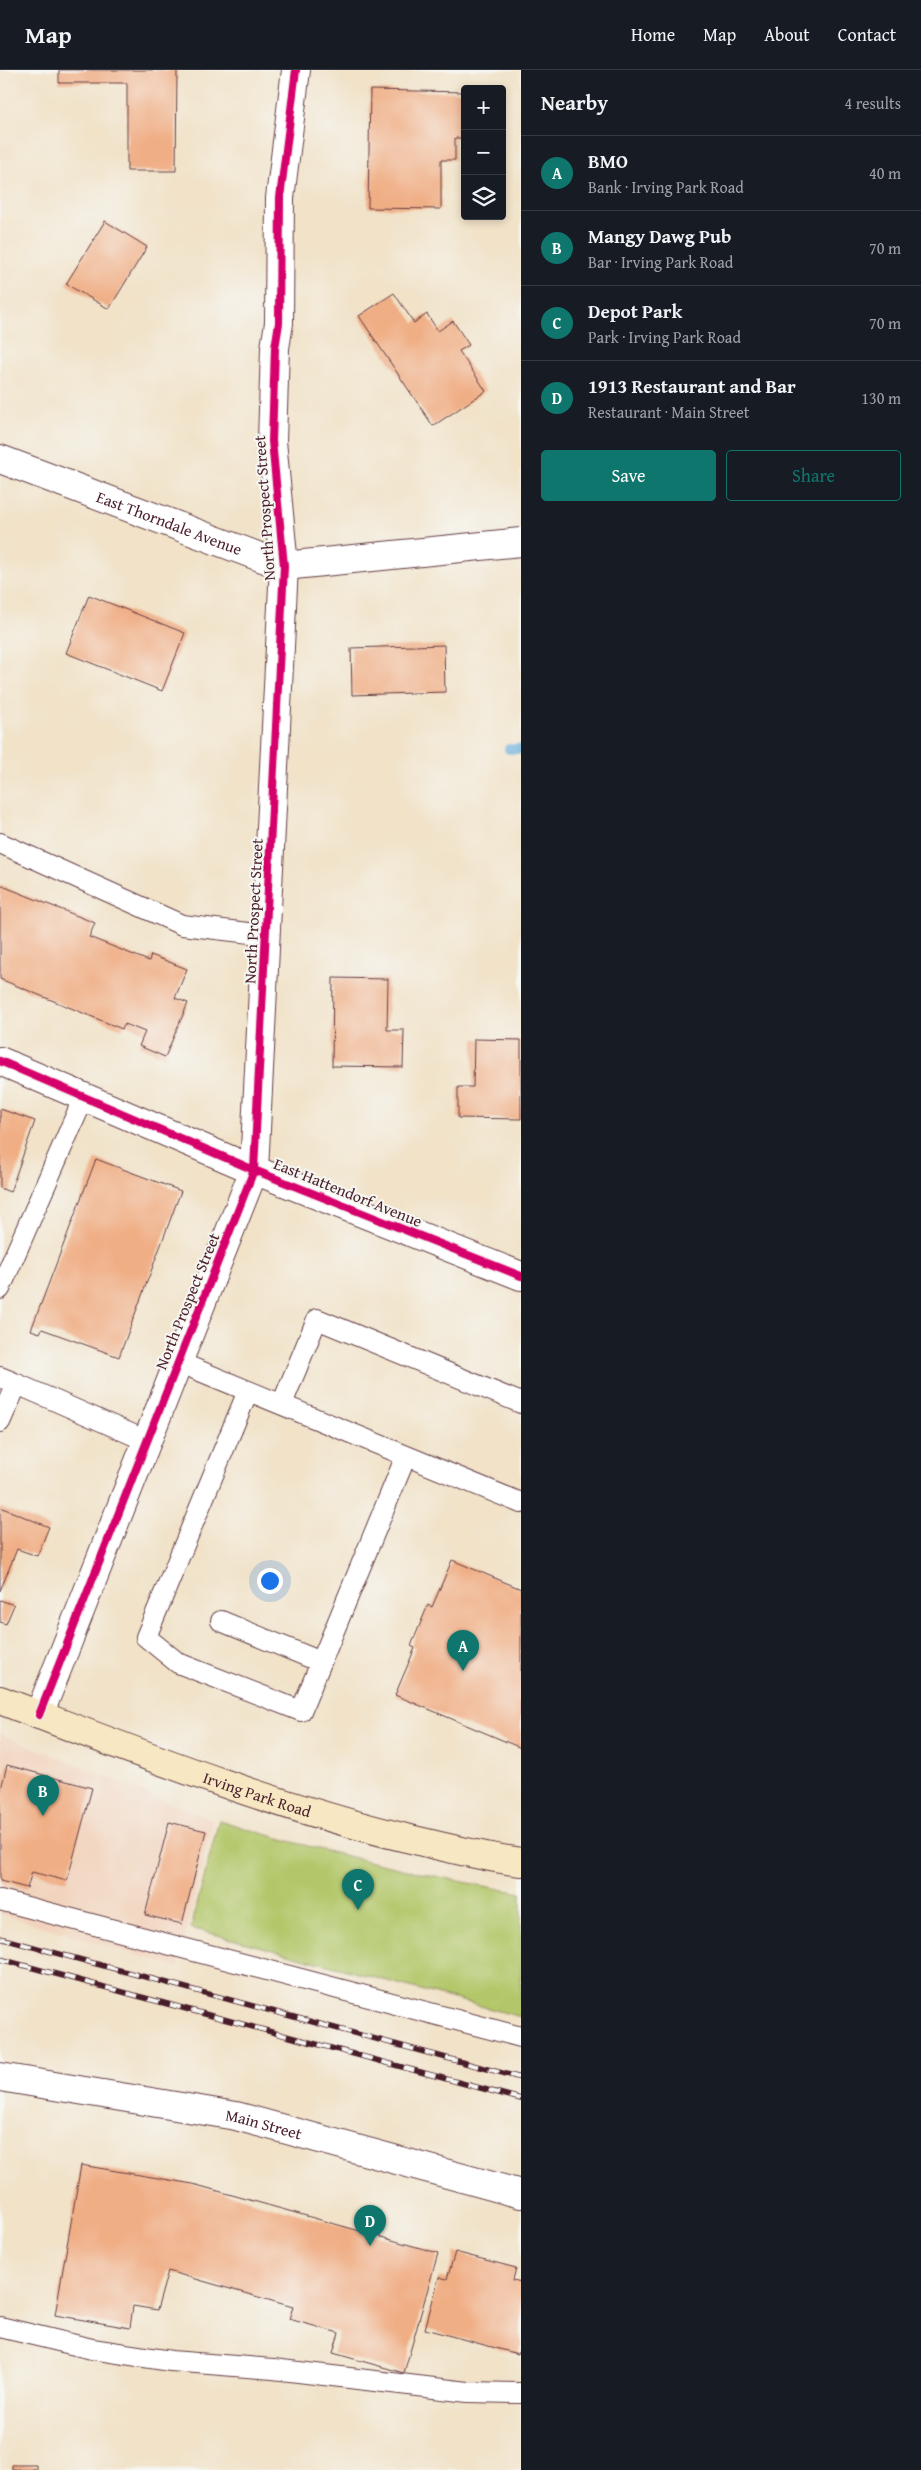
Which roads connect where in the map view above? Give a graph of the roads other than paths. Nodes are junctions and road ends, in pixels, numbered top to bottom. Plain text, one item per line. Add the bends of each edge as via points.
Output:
1 (296, 70) edge
2 (0, 458) edge
3 (521, 542) edge
4 (284, 566) junction
5 (0, 843) edge
6 (266, 935) junction
7 (0, 1061) edge
8 (84, 1097) junction
9 (254, 1170) junction
10 (521, 1276) edge
11 (0, 1289) edge
12 (178, 1362) junction
13 (8, 1380) edge
14 (248, 1390) junction
15 (521, 1403) edge
16 (282, 1404) junction
17 (0, 1422) edge
18 (147, 1441) junction
19 (406, 1456) junction
20 (521, 1503) edge
21 (220, 1621) dead end
22 (321, 1662) junction
23 (0, 1700) edge
24 (39, 1714) junction
25 (521, 1862) edge
26 (0, 1900) edge
27 (521, 2037) edge
28 (0, 2077) edge
29 (521, 2194) edge
30 (0, 2327) edge
31 (521, 2393) edge

1 - 4 street, North Prospect Street via 280,198 279,323 275,348 272,441
2 - 4 street, East Thorndale Avenue
3 - 4 street, East Thorndale Avenue
4 - 6 street, North Prospect Street
5 - 6 lane via 182,925
6 - 9 street, North Prospect Street
7 - 8 street, East Hattendorf Avenue
8 - 9 street, East Hattendorf Avenue
8 - 11 lane
9 - 10 street, East Hattendorf Avenue
9 - 12 street, North Prospect Street
12 - 14 lane
12 - 18 street, North Prospect Street
13 - 17 lane
13 - 18 lane
14 - 16 lane
14 - 22 lane via 146,1637 178,1663 301,1711
15 - 16 lane via 317,1319
16 - 19 lane
18 - 24 street, North Prospect Street
19 - 20 lane
19 - 22 lane
21 - 22 lane
23 - 24 main road, Irving Park Road
24 - 25 main road, Irving Park Road via 234,1788 344,1822 488,1858
26 - 27 lane
28 - 29 street, Main Street via 236,2116
30 - 31 lane via 92,2349 171,2362 273,2369 468,2392

